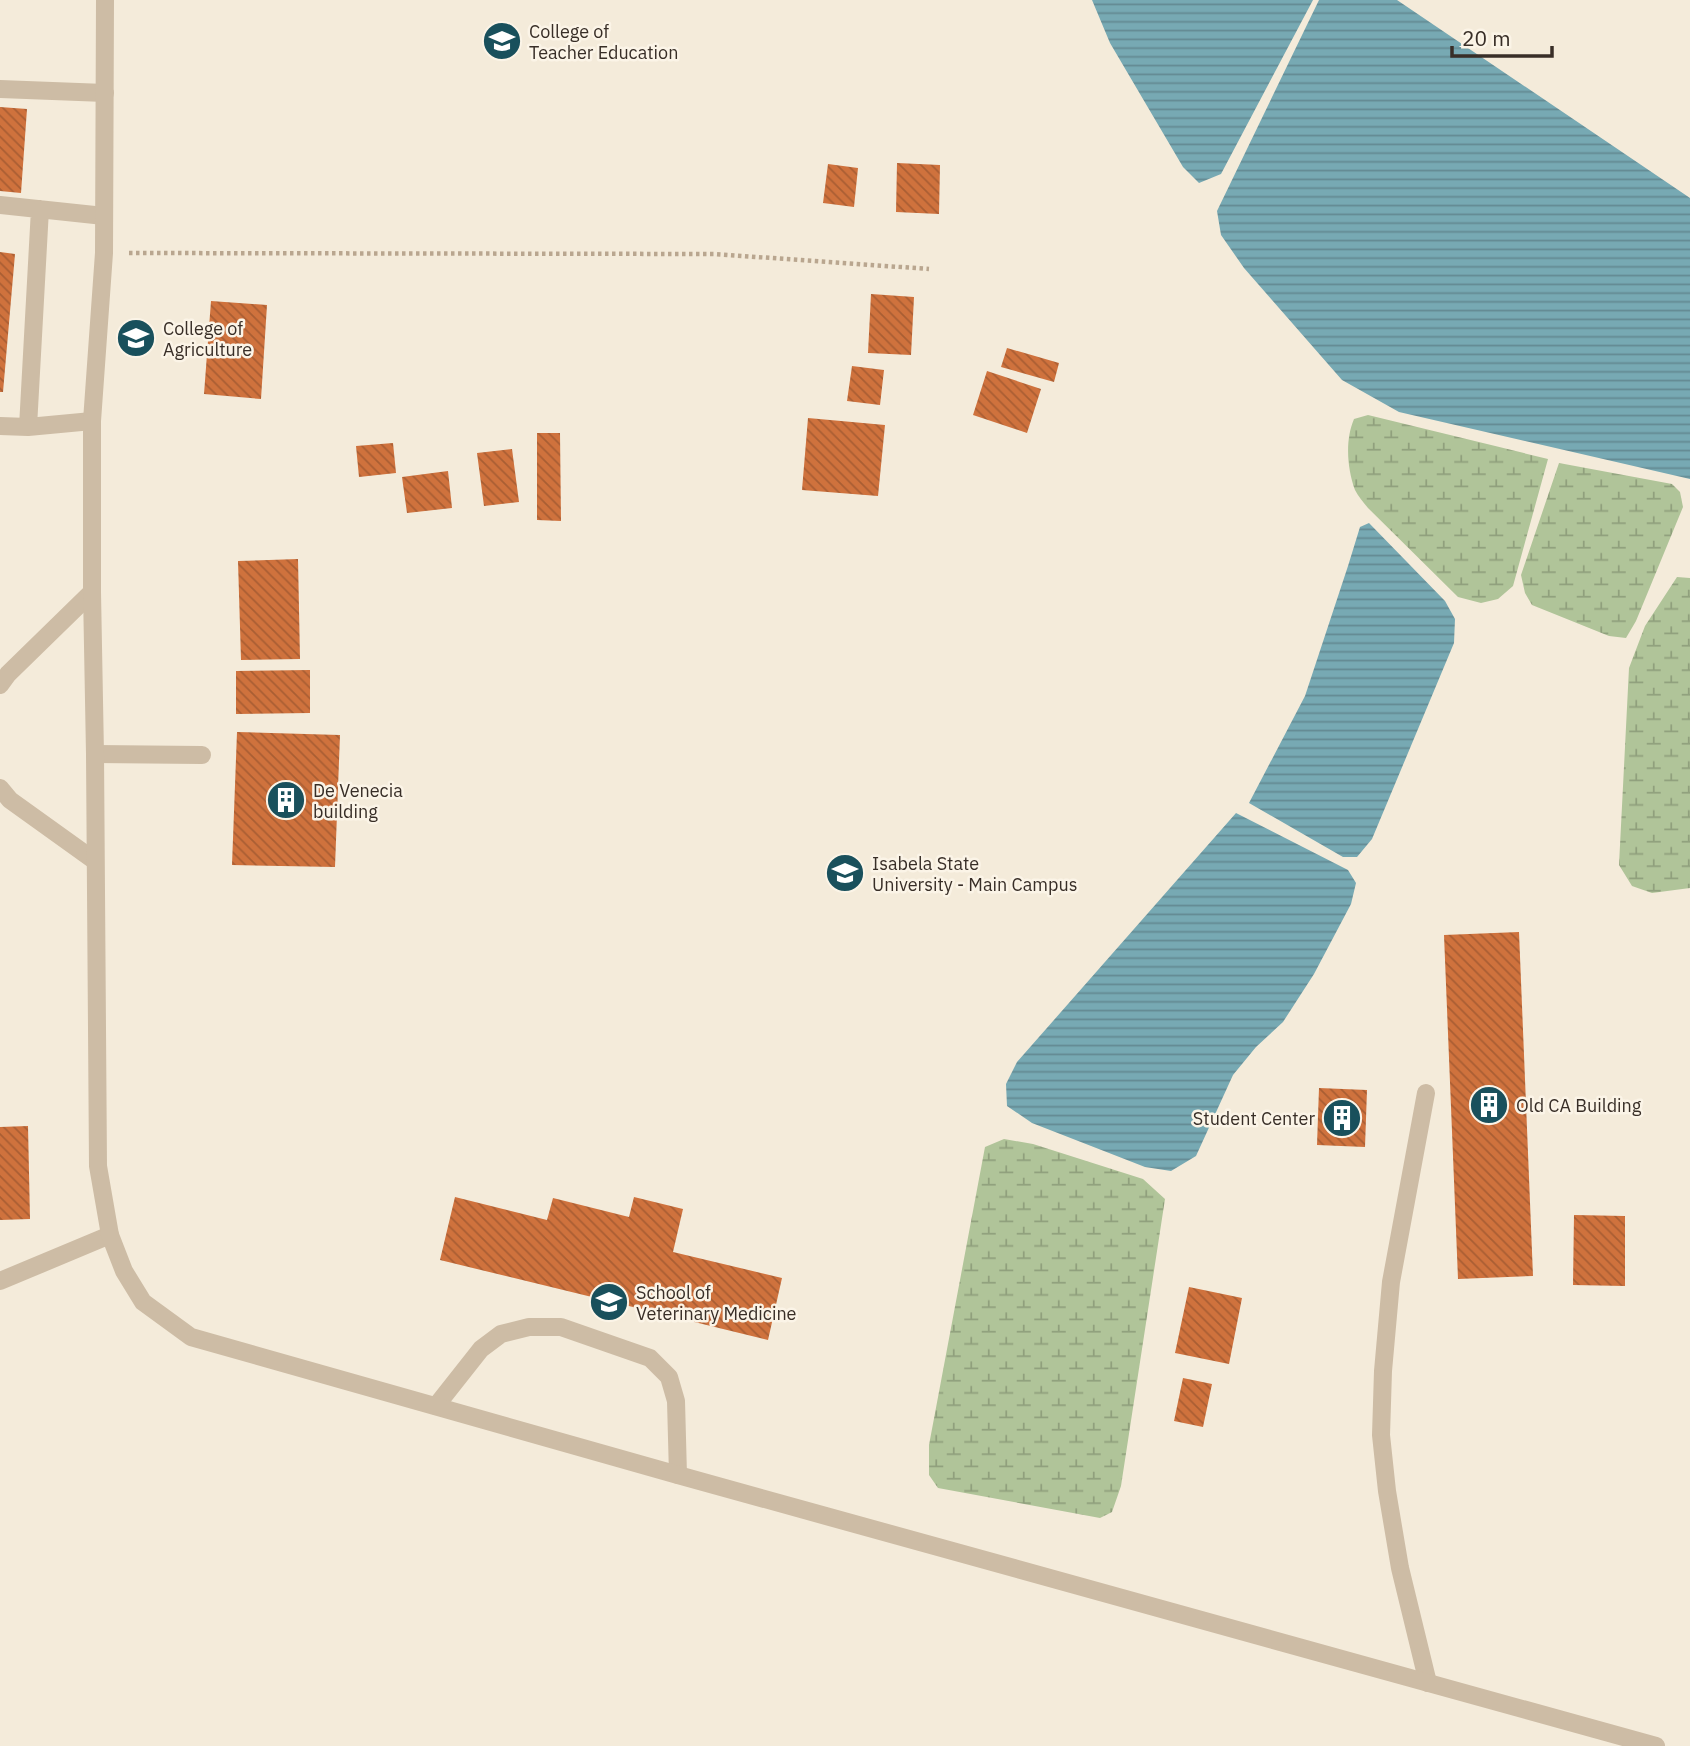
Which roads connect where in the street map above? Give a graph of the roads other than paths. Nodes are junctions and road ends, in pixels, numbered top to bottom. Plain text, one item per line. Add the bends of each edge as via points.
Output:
1 (105, 0) edge
2 (0, 89) edge
3 (105, 93) junction
4 (0, 205) edge
5 (40, 209) junction
6 (104, 216) junction
7 (92, 421) junction
8 (0, 426) edge
9 (27, 427) junction
10 (92, 592) junction
11 (0, 685) edge
12 (95, 754) junction
13 (202, 755) dead end
14 (0, 788) edge
15 (95, 861) junction
16 (1426, 1093) dead end
17 (110, 1235) junction
18 (0, 1281) edge
19 (436, 1406) junction
20 (678, 1475) junction
21 (1428, 1683) junction
22 (1656, 1746) edge

1 - 3 street
2 - 3 street
3 - 6 street
4 - 5 street
5 - 6 street
5 - 9 street
6 - 7 street
7 - 9 street
7 - 10 street
8 - 9 street
10 - 11 street
10 - 12 street
12 - 13 street
12 - 15 street
14 - 15 street
15 - 17 street via 98,1166
16 - 21 street via 1391,1282 1381,1435 1400,1568
17 - 18 street
17 - 19 street via 124,1271 143,1301 191,1337
19 - 20 street
19 - 20 street via 481,1349 501,1334 529,1327 561,1327 650,1358 669,1377 676,1401
20 - 21 street
21 - 22 street

